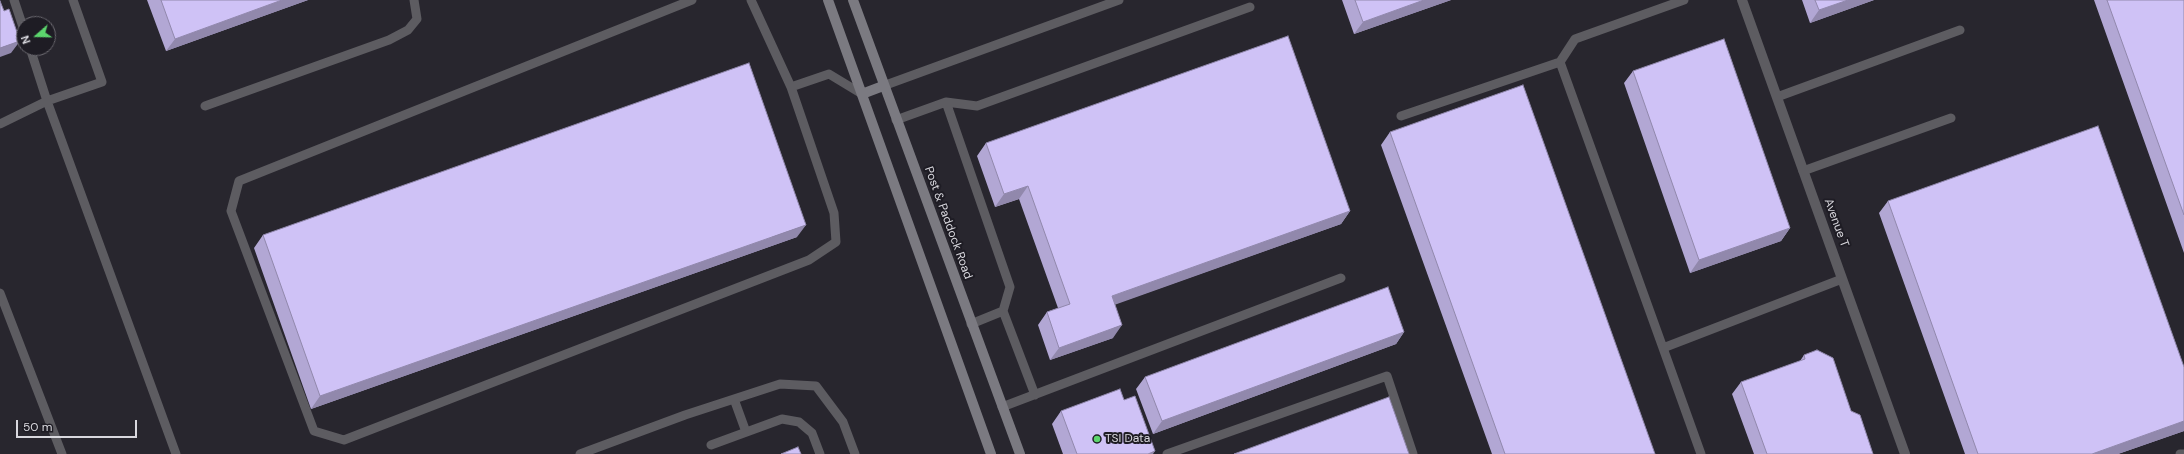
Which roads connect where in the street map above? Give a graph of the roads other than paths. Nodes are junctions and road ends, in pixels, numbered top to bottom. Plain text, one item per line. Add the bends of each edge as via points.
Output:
1 (14, 0) edge
2 (73, 0) edge
3 (414, 0) edge
4 (692, 0) edge
5 (752, 0) edge
6 (828, 0) edge
7 (853, 0) edge
8 (1119, 0) edge
9 (1684, 0) edge
10 (1742, 0) edge
11 (1250, 7) dead end
12 (19, 16) edge
13 (1960, 30) dead end
14 (33, 56) edge
15 (1560, 62) junction
16 (884, 86) junction
17 (791, 87) junction
18 (862, 94) junction
19 (1776, 97) junction
20 (47, 101) junction
21 (946, 102) junction
22 (205, 106) dead end
23 (1401, 116) dead end
24 (1950, 118) dead end
25 (896, 120) junction
26 (0, 124) edge
27 (1803, 171) junction
28 (1341, 278) dead end
29 (1842, 279) junction
30 (0, 293) edge
31 (1003, 311) junction
32 (971, 324) junction
33 (1663, 348) junction
34 (1034, 395) junction
35 (734, 399) junction
36 (1002, 407) junction
37 (746, 432) junction
38 (711, 445) dead end
39 (62, 454) edge
40 (176, 454) edge
41 (580, 454) edge
42 (820, 454) edge
43 (855, 454) edge
44 (991, 454) edge
45 (1020, 454) edge
46 (1167, 454) edge
47 (1414, 454) edge
48 (1701, 454) edge
49 (1905, 454) edge
50 (2180, 454) edge
51 (2184, 454) edge

1 - 12 lane
2 - 20 lane via 102,82
3 - 22 lane via 417,20 408,30 389,40
4 - 17 lane via 238,181 231,211 314,431 344,440 809,260 836,242 834,213
5 - 17 lane
6 - 18 street
7 - 16 street, Post & Paddock Road
8 - 16 lane
9 - 15 lane via 1575,38
10 - 19 street, Avenue T
11 - 21 lane via 977,106
13 - 19 lane
14 - 20 lane
15 - 23 lane
15 - 33 lane
16 - 18 street
16 - 25 street, Post & Paddock Road
17 - 18 lane via 829,74
18 - 44 street
19 - 27 street, Avenue T
20 - 26 lane
20 - 40 lane
21 - 25 lane
21 - 31 lane via 1010,287
24 - 27 lane
25 - 32 street, Post & Paddock Road
27 - 29 street, Avenue T
28 - 34 lane
29 - 33 lane
29 - 49 street, Avenue T
30 - 39 lane
31 - 32 lane
31 - 34 lane
32 - 36 street, Post & Paddock Road
33 - 48 lane
34 - 36 lane
35 - 37 lane
35 - 41 lane
35 - 43 lane via 780,384 816,386 843,422
36 - 45 street, Post & Paddock Road
37 - 38 lane
37 - 42 lane via 782,420 799,422 812,433
46 - 47 lane via 1387,376
50 - 51 lane

